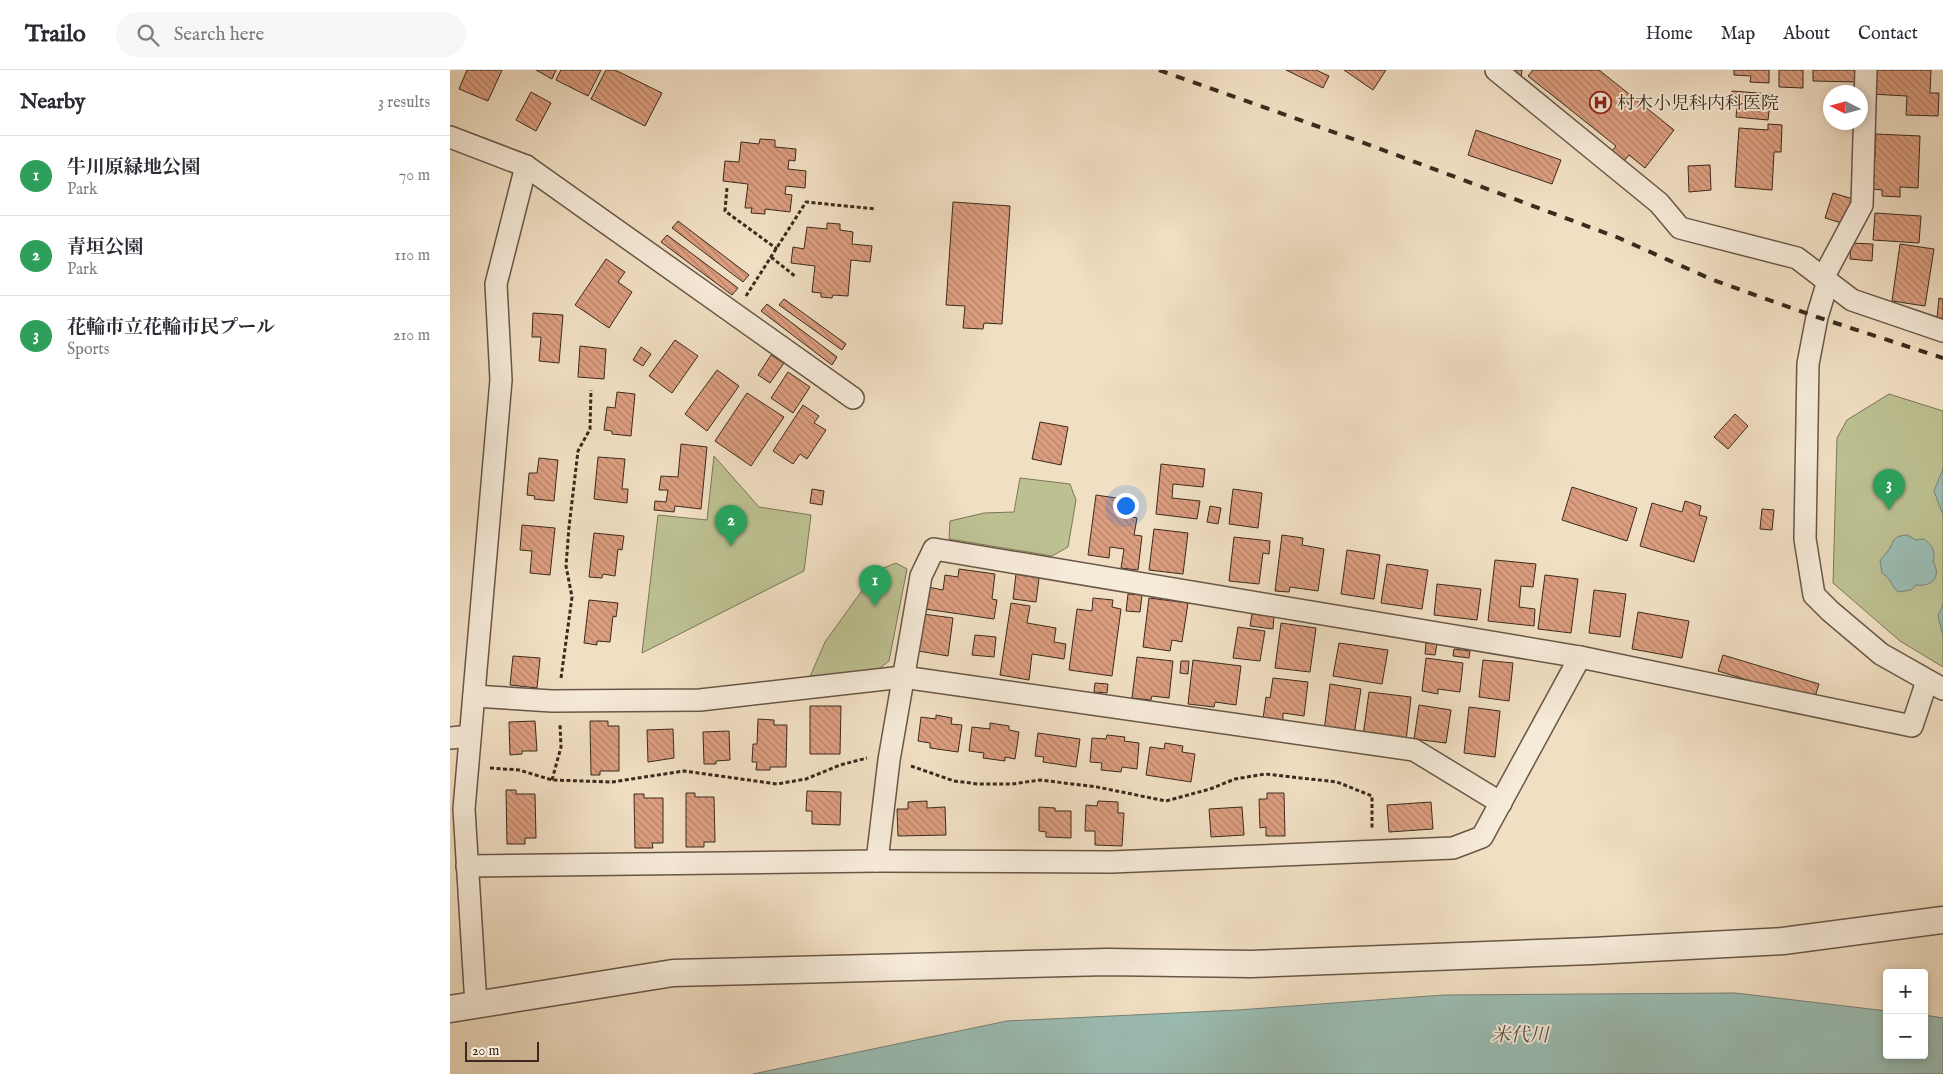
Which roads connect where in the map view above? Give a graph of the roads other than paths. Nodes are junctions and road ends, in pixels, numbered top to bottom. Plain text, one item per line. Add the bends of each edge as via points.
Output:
1 (1496, 70) edge
2 (1866, 70) edge
3 (450, 137) edge
4 (526, 166) junction
5 (1826, 280) junction
6 (1943, 331) edge
7 (853, 398) dead end
8 (1580, 657) junction
9 (903, 677) junction
10 (1935, 685) edge
11 (474, 696) junction
12 (460, 737) edge
13 (1501, 803) junction
14 (877, 861) junction
15 (467, 866) junction
16 (1943, 920) edge
17 (476, 1004) junction
18 (450, 1009) edge

1 - 5 street via 1640,186 1680,228 1797,258
2 - 5 street via 1862,205
3 - 4 street
4 - 7 street
4 - 11 street via 496,284 501,380
5 - 6 street via 1852,300
5 - 10 street via 1808,364 1805,539 1814,595 1881,654
8 - 9 street via 934,549 921,576
8 - 10 street via 1912,726
8 - 13 street
9 - 11 street via 700,700 559,701
9 - 13 street via 1414,750
9 - 14 street
11 - 12 street
12 - 15 street via 467,766 464,809
13 - 14 street via 1482,837 1453,848 1111,862
14 - 15 street
15 - 17 street
16 - 17 street via 1783,941 1592,952 1251,964 1107,962 673,973
17 - 18 street

